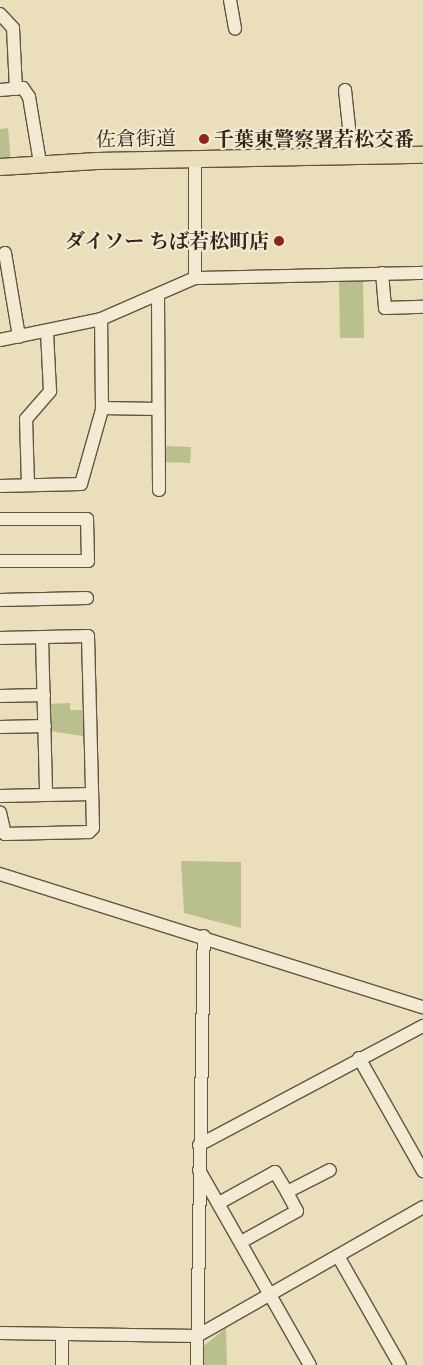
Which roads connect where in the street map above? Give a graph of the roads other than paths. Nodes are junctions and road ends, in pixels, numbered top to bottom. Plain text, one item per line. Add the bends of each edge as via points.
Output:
1 (230, 0) edge
2 (0, 14) edge
3 (235, 29) dead end
4 (16, 89) junction
5 (0, 90) edge
6 (345, 90) dead end
7 (423, 155) edge
8 (352, 156) junction
9 (195, 159) junction
10 (40, 163) junction
11 (0, 167) edge
12 (5, 253) dead end
13 (382, 273) junction
14 (423, 273) edge
15 (195, 278) junction
16 (158, 294) junction
17 (423, 306) edge
18 (101, 319) junction
19 (47, 331) junction
20 (19, 337) junction
21 (0, 340) edge
22 (102, 408) junction
23 (158, 409) junction
24 (28, 485) junction
25 (0, 486) edge
26 (160, 490) dead end
27 (0, 519) edge
28 (0, 562) edge
29 (87, 598) dead end
30 (0, 600) edge
31 (42, 637) junction
32 (0, 638) edge
33 (44, 694) junction
34 (0, 696) edge
35 (45, 726) junction
36 (0, 727) edge
37 (92, 794) junction
38 (46, 795) junction
39 (0, 796) edge
40 (0, 813) edge
41 (0, 874) edge
42 (204, 936) junction
43 (423, 1007) edge
44 (423, 1026) edge
45 (359, 1058) junction
46 (199, 1145) junction
47 (199, 1170) junction
48 (330, 1170) dead end
49 (423, 1171) edge
50 (286, 1192) junction
51 (219, 1203) junction
52 (423, 1208) edge
53 (242, 1242) junction
54 (338, 1256) junction
55 (270, 1294) junction
56 (0, 1333) edge
57 (62, 1334) junction
58 (197, 1336) junction
59 (62, 1365) edge
60 (197, 1365) edge
61 (310, 1365) edge
62 (400, 1365) edge

1 - 3 street
2 - 4 street via 13,28
4 - 5 street
4 - 10 street via 23,88 29,97
6 - 8 street
7 - 8 main road, 佐倉街道
8 - 9 main road, 佐倉街道
9 - 10 main road, 佐倉街道
9 - 15 street
10 - 11 main road, 佐倉街道
12 - 20 street
13 - 14 street
13 - 15 street
13 - 17 street via 384,308
15 - 16 street
16 - 18 street
16 - 23 street
18 - 19 street
18 - 22 street
19 - 20 street
19 - 24 street via 50,391 26,419
20 - 21 street
22 - 23 street
22 - 24 street via 81,484
23 - 26 street
24 - 25 street
27 - 28 street via 87,518 88,561
29 - 30 street
31 - 32 street
31 - 33 street
31 - 37 street via 88,636
33 - 34 street
33 - 35 street
35 - 36 street
35 - 38 street
37 - 38 street
37 - 40 street via 93,828 89,832 5,834
38 - 39 street
41 - 42 street
42 - 43 street
42 - 46 street
44 - 45 street
45 - 46 street
45 - 49 street
46 - 47 street
47 - 51 street
47 - 58 street
48 - 50 street
50 - 51 street via 275,1172
50 - 53 street via 297,1210
51 - 53 street
52 - 54 street
53 - 55 street
54 - 55 street
54 - 62 street
55 - 58 street
55 - 61 street
56 - 57 street
57 - 58 street
57 - 59 street
58 - 60 street

